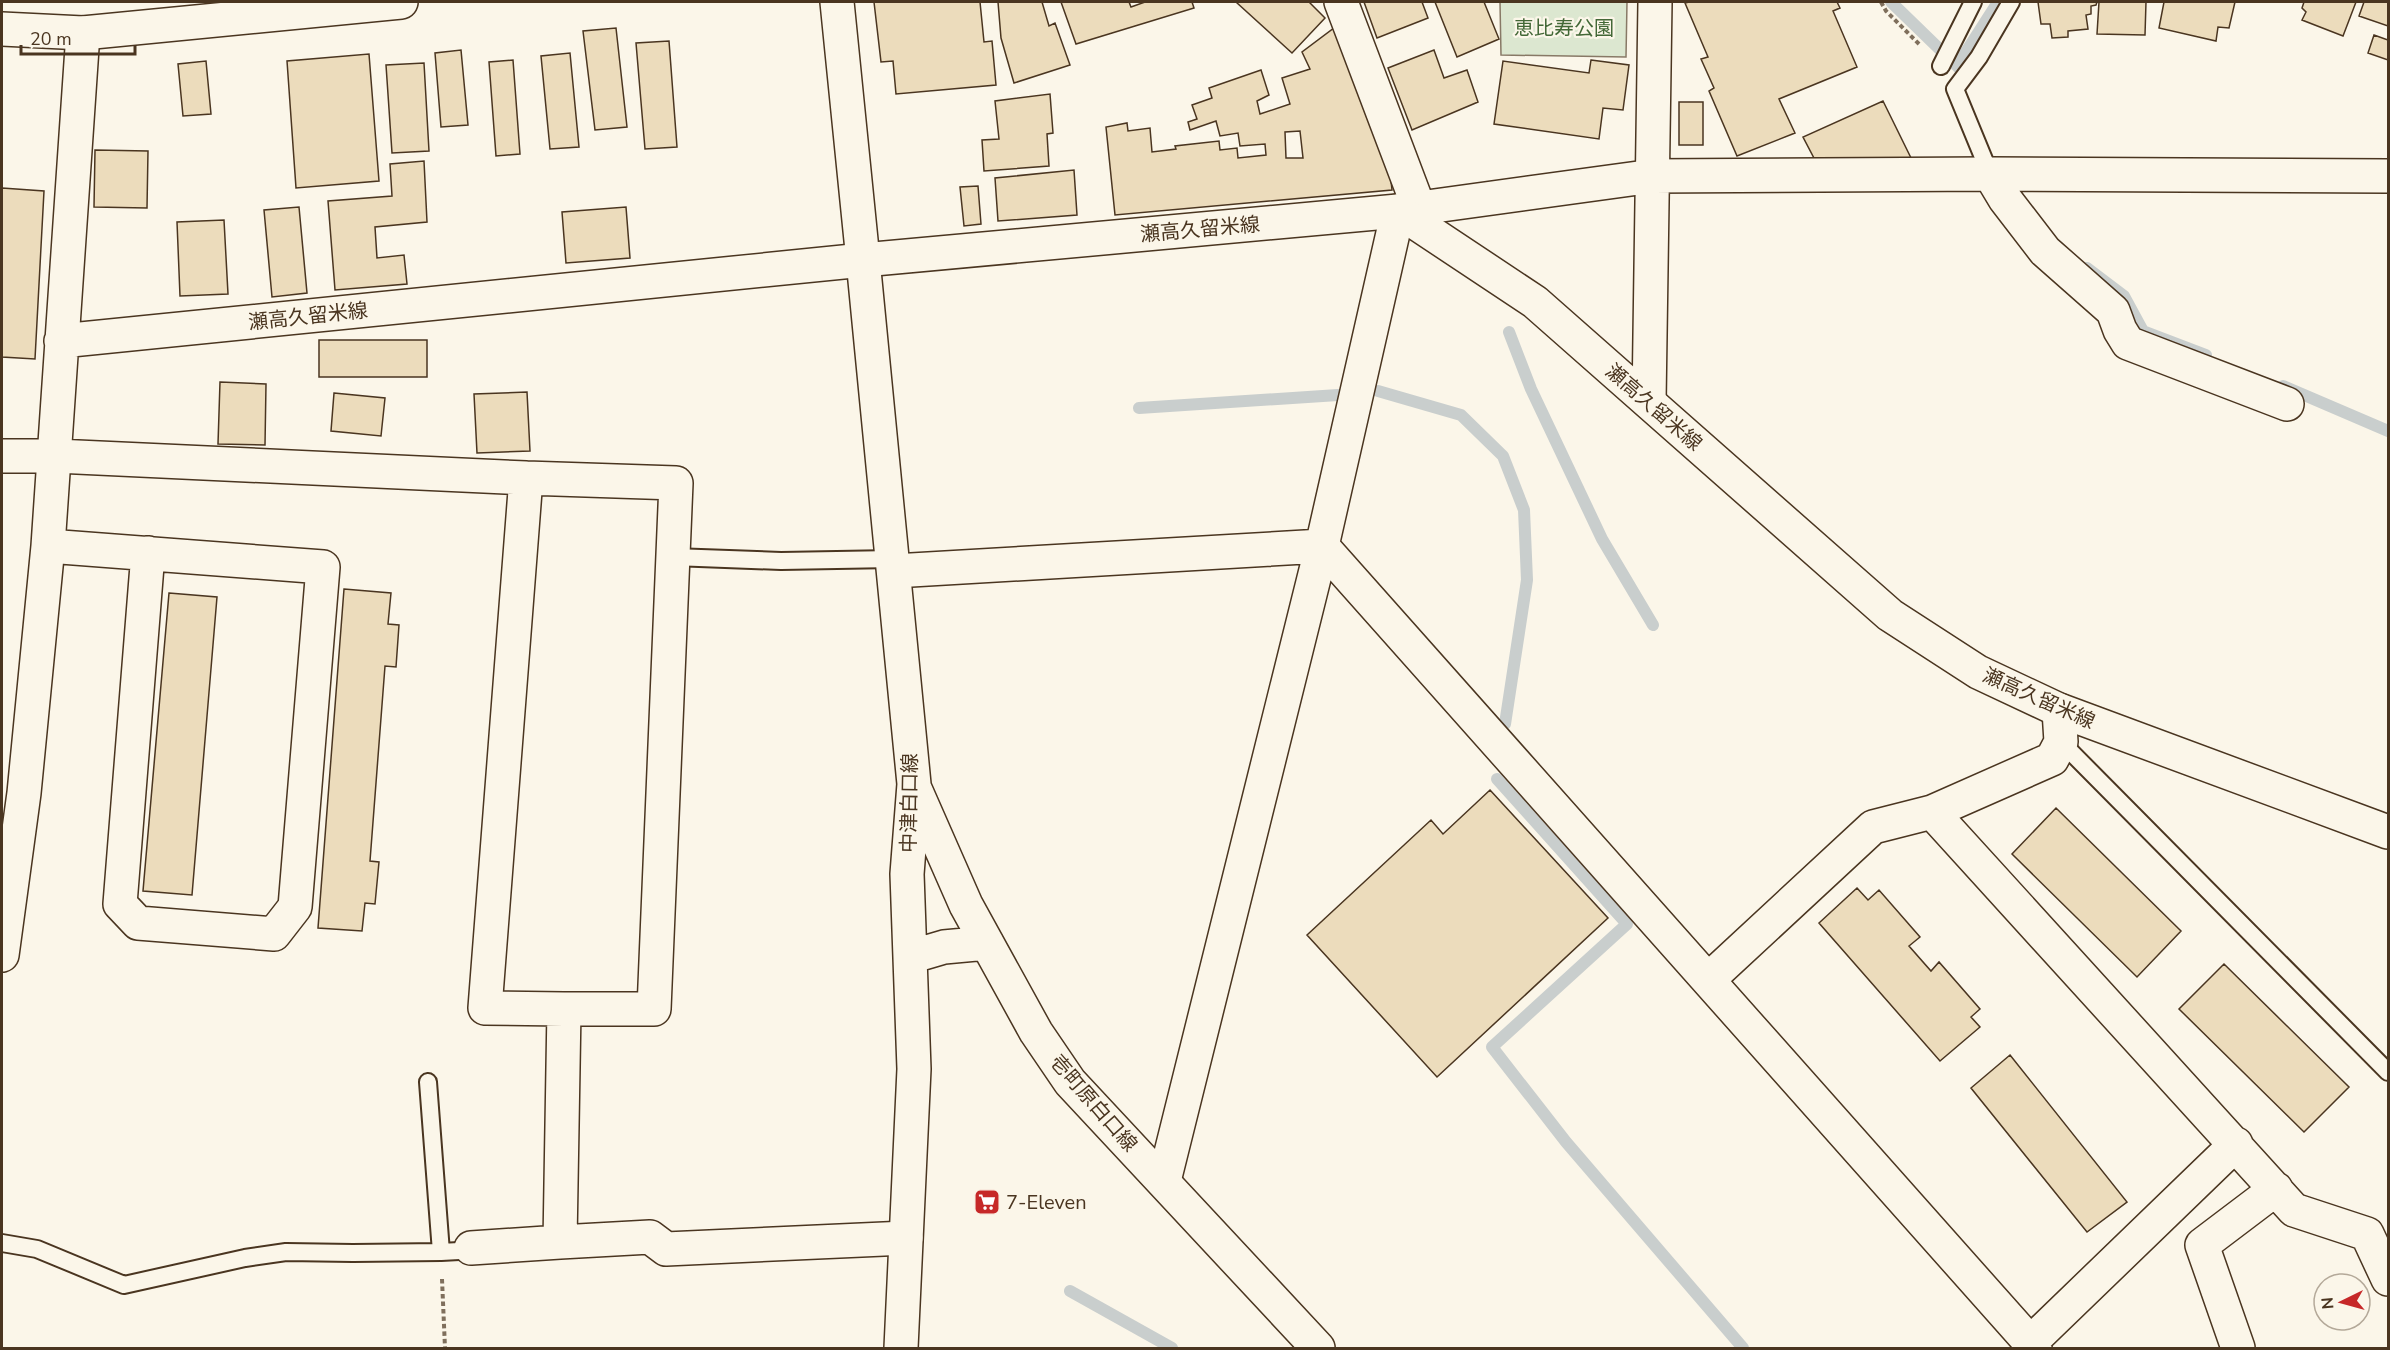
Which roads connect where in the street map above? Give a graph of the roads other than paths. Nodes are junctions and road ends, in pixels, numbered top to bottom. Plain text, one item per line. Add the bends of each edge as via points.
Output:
1 (401, 2) edge
2 (837, 2) edge
3 (1341, 2) edge
4 (1655, 2) edge
5 (1973, 2) edge
6 (2011, 2) edge
7 (2, 29) edge
8 (83, 33) junction
9 (1941, 66) dead end
10 (1990, 174) junction
11 (2388, 176) edge
12 (1653, 177) junction
13 (1409, 210) junction
14 (863, 260) junction
15 (61, 341) junction
16 (1649, 402) junction
17 (2287, 404) dead end
18 (2, 456) edge
19 (56, 456) junction
20 (526, 478) junction
21 (48, 546) junction
22 (1322, 546) junction
23 (148, 553) junction
24 (673, 557) junction
25 (893, 565) junction
26 (2060, 710) junction
27 (2061, 742) junction
28 (914, 784) junction
29 (13, 789) edge
30 (1932, 812) junction
31 (2388, 832) edge
32 (3, 938) edge
33 (987, 943) junction
34 (910, 957) junction
35 (1708, 980) junction
36 (564, 1009) junction
37 (2388, 1072) edge
38 (428, 1082) dead end
39 (2236, 1144) junction
40 (1164, 1181) junction
41 (2276, 1189) junction
42 (906, 1238) junction
43 (560, 1242) junction
44 (2, 1243) edge
45 (456, 1250) junction
46 (2388, 1279) edge
47 (2033, 1346) edge
48 (901, 1348) edge
49 (1318, 1348) edge
50 (2238, 1348) edge

1 - 8 street
2 - 14 street
3 - 13 street
4 - 12 street
5 - 9 lane
6 - 10 lane via 1955,89
7 - 8 street
8 - 15 street
10 - 11 street
10 - 12 street
10 - 17 street via 2045,250 2114,311 2128,343
12 - 13 street
12 - 16 street
13 - 14 street, 瀬高久留米線
13 - 16 street, 瀬高久留米線 via 1535,302
13 - 22 street
14 - 15 street, 瀬高久留米線
14 - 25 street, 中津白口線
15 - 19 street
16 - 26 street, 瀬高久留米線 via 1890,615 1978,672
18 - 19 street
19 - 20 street
19 - 21 street
20 - 24 street via 676,483
20 - 36 street via 485,1008
21 - 23 street
21 - 29 street
22 - 25 street
22 - 35 street
22 - 40 street
23 - 23 street via 120,904 138,923 274,934 295,907 323,567
24 - 25 lane
24 - 36 street via 654,1009
25 - 28 street, 中津白口線
26 - 27 street
26 - 31 street, 瀬高久留米線
27 - 30 street via 2052,759
27 - 37 lane
28 - 33 street, 壱町原白口線 via 963,898
28 - 34 street, 中津白口線 via 907,873
29 - 32 street
30 - 35 street via 1873,828
30 - 39 street
33 - 34 street via 944,947
33 - 40 street, 壱町原白口線 via 1036,1032 1070,1082
34 - 42 street, 中津白口線 via 914,1069
35 - 47 street
36 - 43 street
38 - 45 lane
39 - 41 street
39 - 47 street
40 - 49 street, 壱町原白口線
41 - 46 street via 2294,1210 2367,1234
41 - 50 street via 2202,1245
42 - 43 street via 666,1249 650,1237
42 - 48 street, 中津白口線
43 - 45 street
44 - 45 lane via 37,1249 124,1285 286,1252

